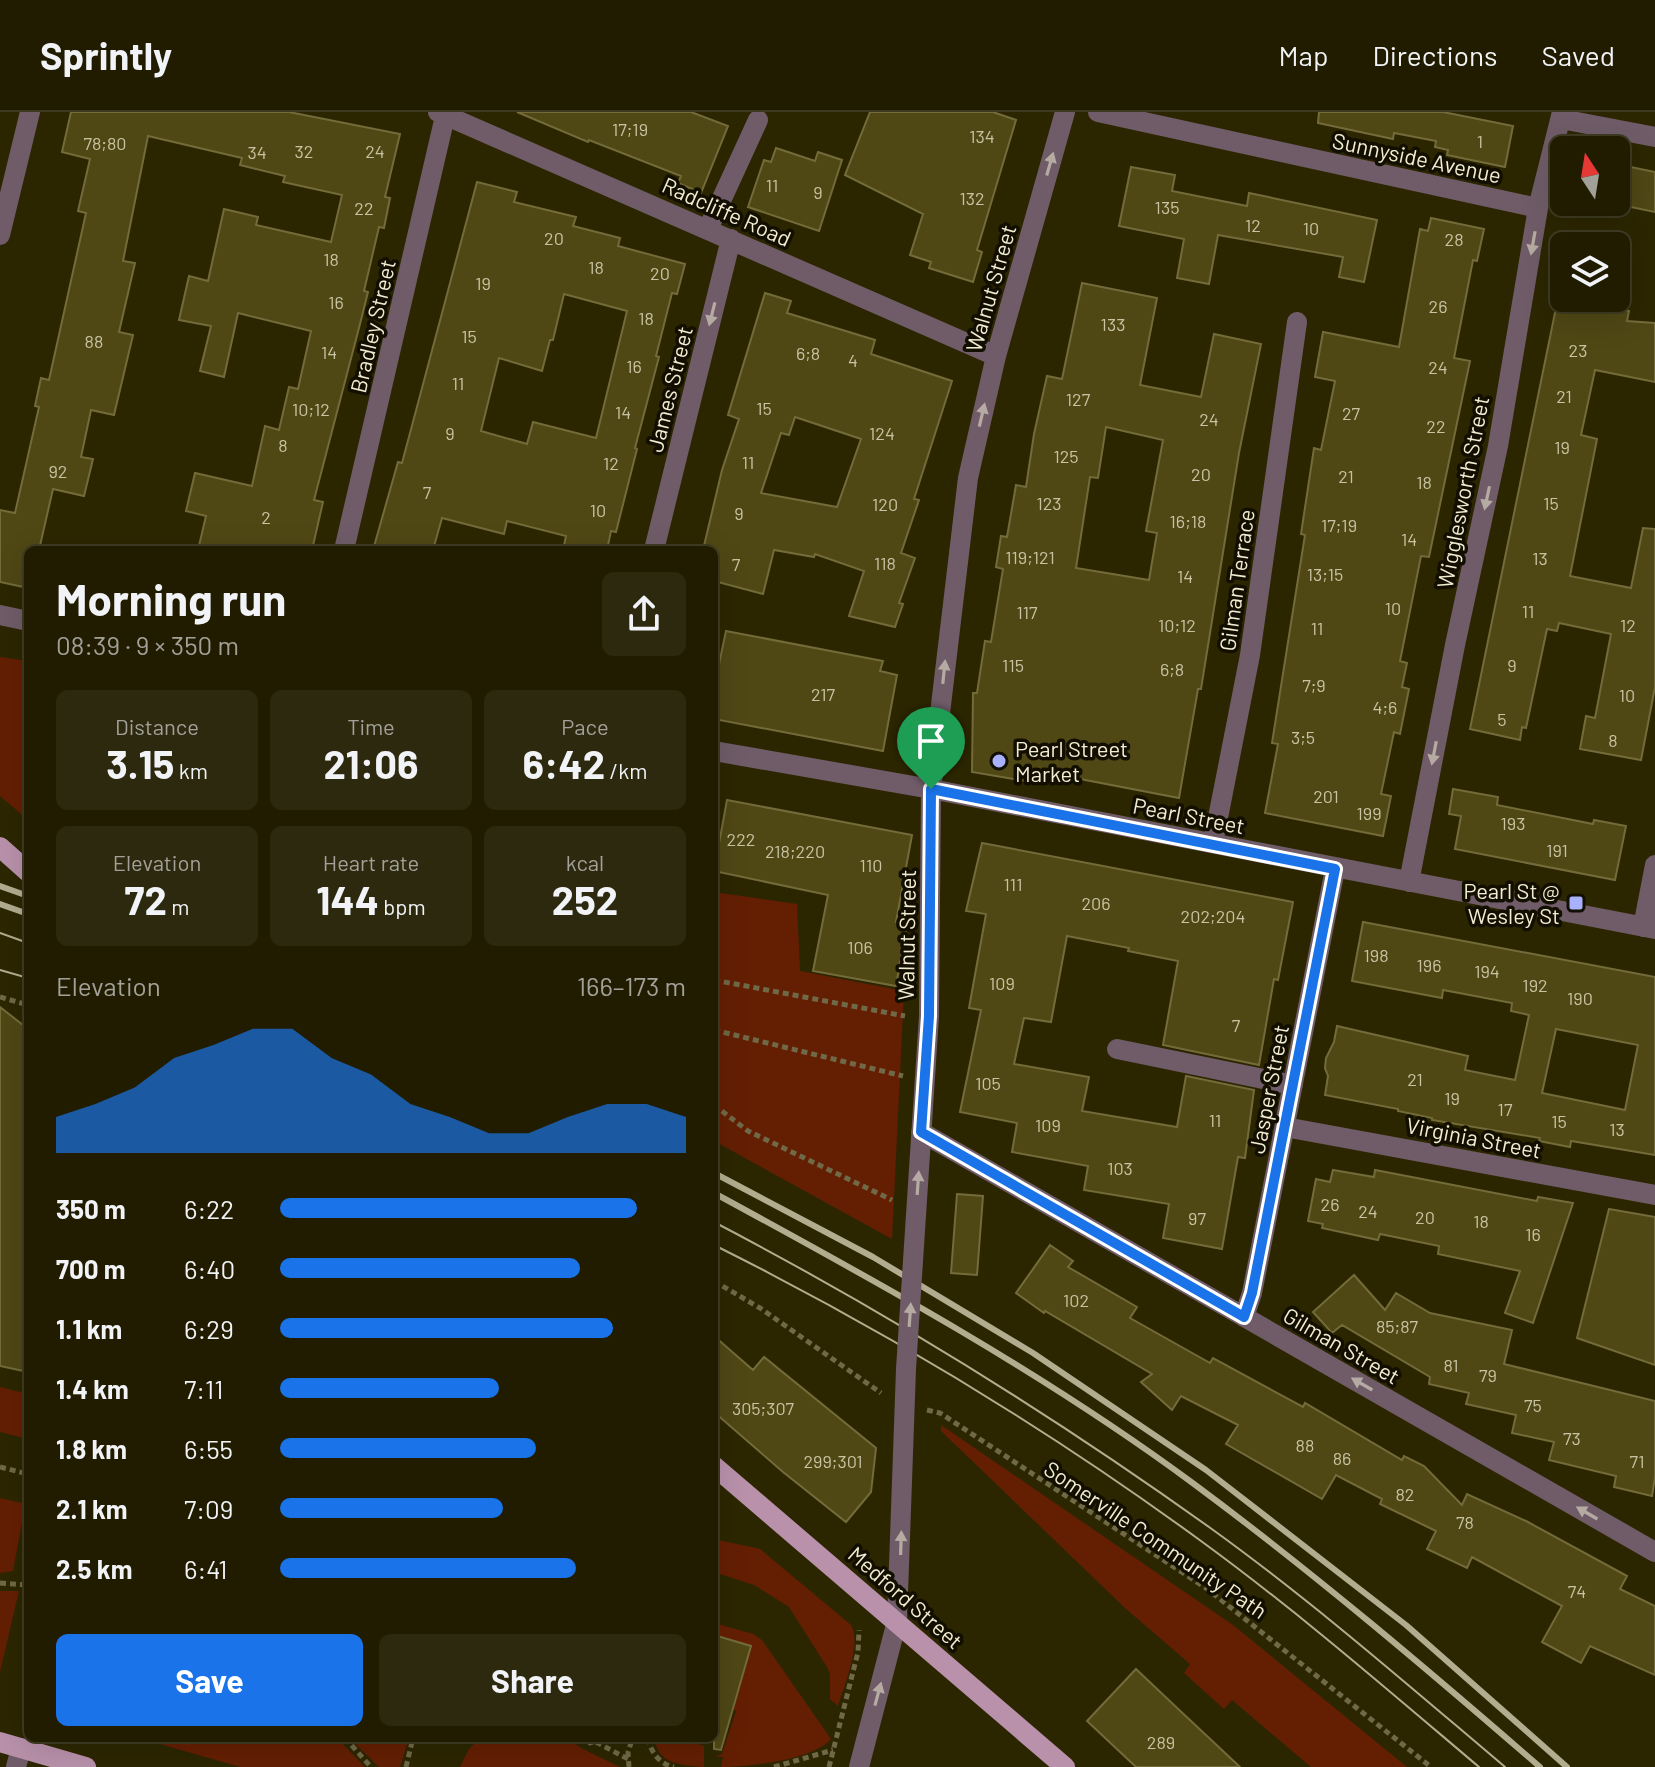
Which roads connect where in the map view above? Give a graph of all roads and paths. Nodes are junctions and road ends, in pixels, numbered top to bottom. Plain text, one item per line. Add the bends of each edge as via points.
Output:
1 (30, 112) edge
2 (1065, 112) edge
3 (1098, 112) edge
4 (443, 113) edge
5 (1562, 115) edge
6 (758, 120) dead end
7 (1655, 137) edge
8 (1538, 208) junction
9 (708, 229) junction
10 (0, 235) edge
11 (731, 239) junction
12 (1297, 322) dead end
13 (996, 356) junction
14 (345, 546) edge
15 (655, 546) edge
16 (0, 615) edge
17 (24, 620) edge
18 (718, 752) edge
19 (931, 789) junction
20 (1213, 843) junction
21 (0, 847) edge
22 (1655, 865) edge
23 (24, 868) edge
24 (1335, 869) junction
25 (1409, 882) junction
26 (1649, 928) edge
27 (718, 981) edge
28 (0, 997) edge
29 (24, 1004) edge
30 (908, 1017) dead end
31 (718, 1031) edge
32 (1117, 1049) dead end
33 (905, 1077) dead end
34 (1293, 1085) junction
35 (718, 1108) edge
36 (1285, 1127) junction
37 (921, 1132) junction
38 (1655, 1195) edge
39 (896, 1202) dead end
40 (718, 1283) edge
41 (1244, 1317) junction
42 (885, 1393) dead end
43 (930, 1411) dead end
44 (0, 1467) edge
45 (718, 1469) edge
46 (24, 1473) edge
47 (1655, 1552) edge
48 (0, 1583) edge
49 (24, 1585) edge
50 (897, 1621) junction
51 (859, 1630) dead end
52 (0, 1742) edge
53 (349, 1742) edge
54 (412, 1742) edge
55 (588, 1742) edge
56 (596, 1742) joint
57 (631, 1742) edge
58 (650, 1742) edge
59 (833, 1750) junction
60 (18, 1758) edge
61 (628, 1759) junction
62 (86, 1767) edge
63 (371, 1767) edge
64 (406, 1767) edge
65 (629, 1767) edge
66 (669, 1767) edge
67 (774, 1767) edge
68 (829, 1767) edge
69 (859, 1767) edge
70 (1065, 1767) edge
71 (1431, 1767) edge

1 - 10 street
13 -> 2 street, Walnut Street
3 - 8 street, Sunnyside Avenue
4 - 9 street, Radcliffe Road
4 - 14 street, Bradley Street
5 - 7 street
5 - 8 street, Wigglesworth Street
6 - 9 street
8 -> 25 street, Wigglesworth Street via 1498,446
9 - 11 street, Radcliffe Road
11 - 13 street, Radcliffe Road
11 -> 15 street, James Street
12 - 20 street, Gilman Terrace via 1250,655
19 -> 13 street, Walnut Street via 968,478
16 - 17 street
18 - 19 street, Pearl Street
19 - 20 street, Pearl Street
19 - 37 street, Walnut Street via 929,1016
20 - 24 street, Pearl Street
21 - 23 main road
22 - 26 street
24 - 25 street, Pearl Street
24 - 34 street, Jasper Street
25 - 26 street, Pearl Street
27 - 30 path
28 - 29 path
31 - 33 path
32 - 34 street
34 - 36 street, Jasper Street
35 - 39 path via 748,1131
36 - 38 street, Virginia Street
36 - 41 street, Jasper Street
37 - 41 street, Gilman Street
50 -> 37 street, Walnut Street, bridge
40 - 42 path
47 -> 41 street, Gilman Street
43 - 71 path, Somerville Community Path via 1192,1578
44 - 46 path
45 - 50 main road, Medford Street
48 - 49 path
69 -> 50 street, Walnut Street
50 - 70 main road, Medford Street
51 - 59 path
52 - 60 main road
53 - 63 path
54 - 64 path
55 - 56 path
56 - 61 path
57 - 61 path
58 - 66 path
59 - 67 path
59 - 68 path
60 - 62 main road
61 - 65 path

